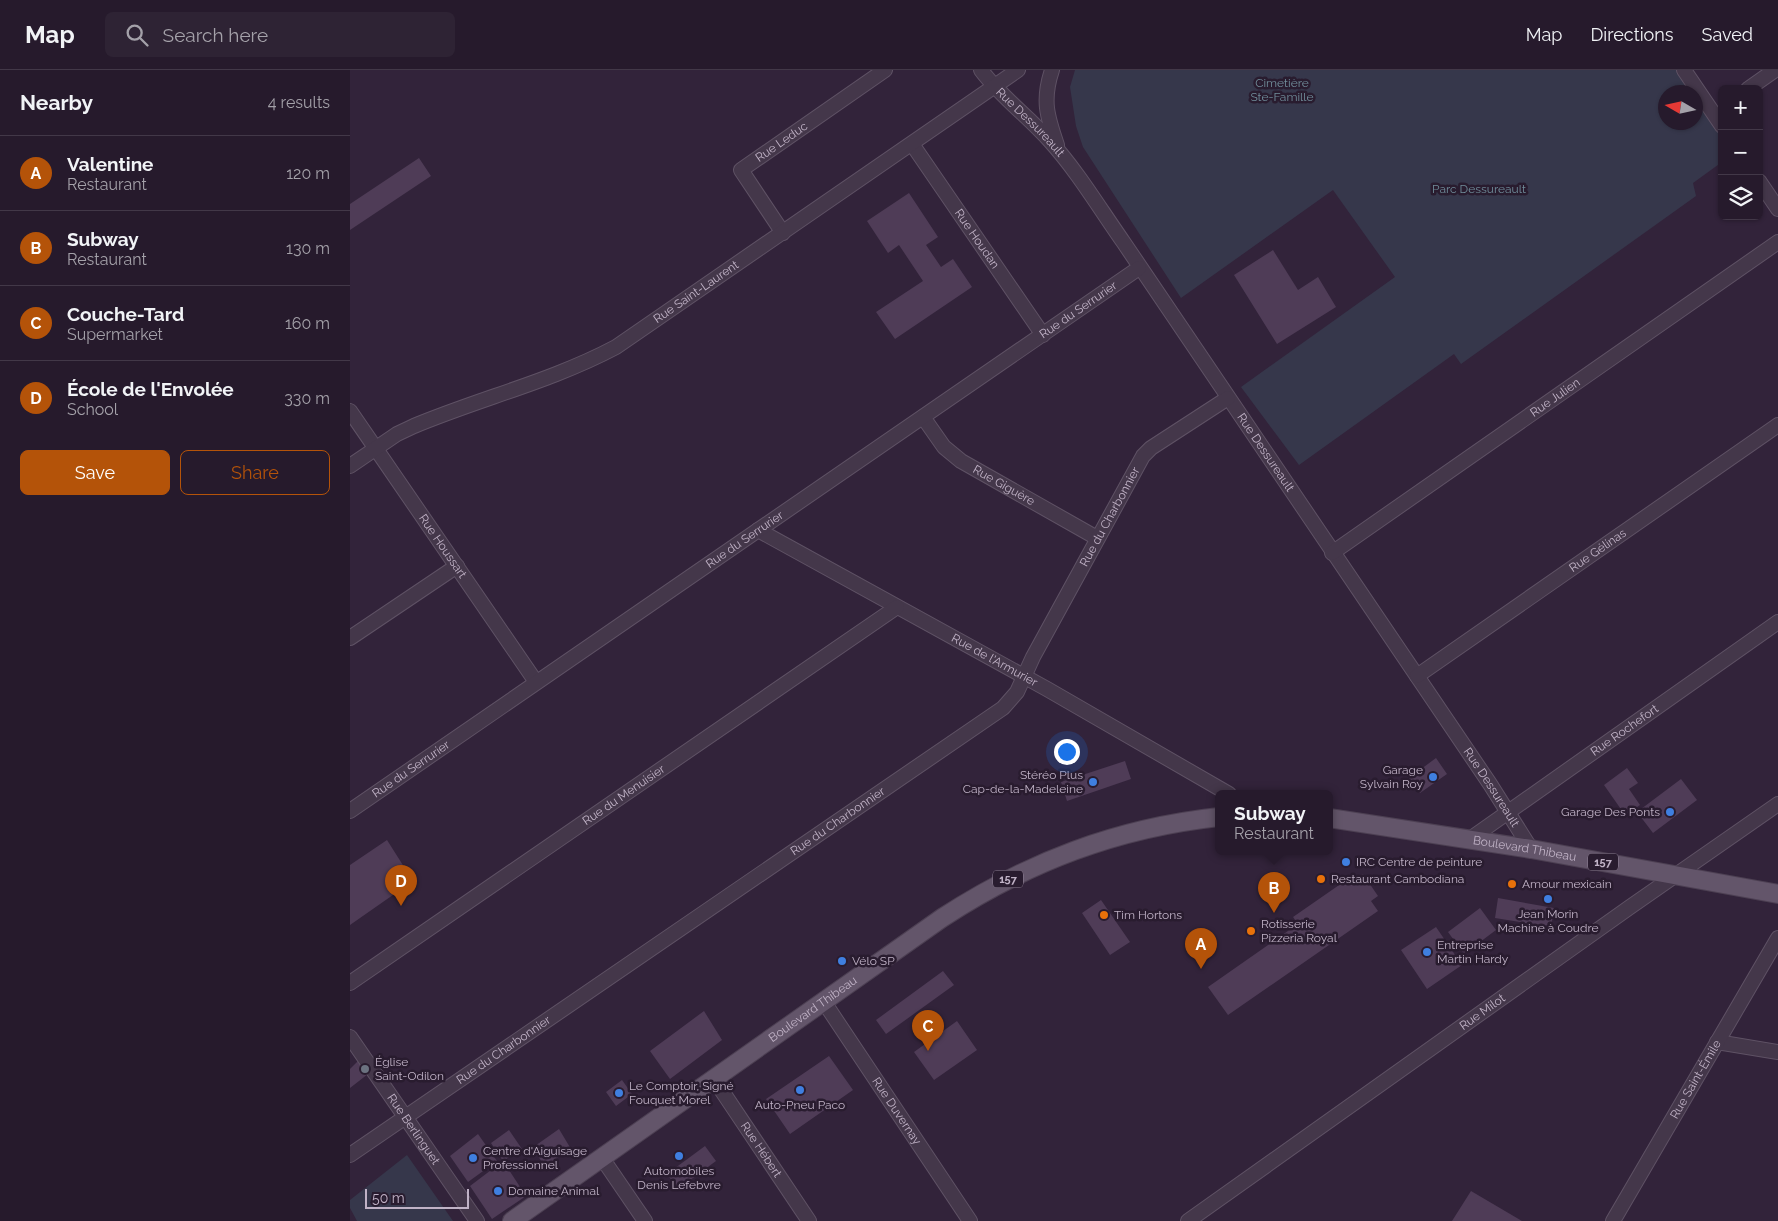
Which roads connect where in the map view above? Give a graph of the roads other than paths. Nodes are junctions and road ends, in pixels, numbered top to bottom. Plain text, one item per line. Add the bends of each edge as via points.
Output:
1 (885, 70) edge
2 (981, 70) edge
3 (1018, 70) edge
4 (1052, 70) edge
5 (1684, 70) edge
6 (1775, 70) edge
7 (1754, 85) edge
8 (994, 87) junction
9 (1717, 110) edge
10 (912, 144) junction
11 (1060, 152) junction
12 (1763, 187) edge
13 (1778, 209) edge
14 (783, 233) junction
15 (1778, 242) edge
16 (1140, 268) junction
17 (1043, 334) junction
18 (1228, 398) junction
19 (350, 411) edge
20 (923, 417) junction
21 (1778, 425) edge
22 (376, 448) junction
23 (350, 466) edge
24 (758, 530) junction
25 (1097, 538) junction
26 (1332, 553) junction
27 (456, 566) junction
28 (897, 606) junction
29 (1778, 622) edge
30 (350, 638) edge
31 (1417, 676) junction
32 (1025, 677) junction
33 (536, 682) junction
34 (1222, 790) edge
35 (1778, 804) edge
36 (350, 811) edge
37 (1508, 812) junction
38 (1215, 818) edge
39 (1333, 819) edge
40 (1470, 839) junction
41 (1531, 849) junction
42 (1675, 876) junction
43 (1778, 894) edge
44 (1778, 938) edge
45 (350, 983) edge
46 (824, 1002) junction
47 (350, 1037) edge
48 (1716, 1042) junction
49 (1778, 1052) edge
50 (714, 1079) junction
51 (405, 1117) junction
52 (350, 1155) edge
53 (602, 1158) junction
54 (478, 1221) edge
55 (512, 1221) edge
56 (645, 1221) edge
57 (809, 1221) edge
58 (970, 1221) edge
59 (1188, 1221) edge
60 (1612, 1221) edge

1 - 14 street, Rue Leduc via 741,170
2 - 8 street, Rue Dessureault
3 - 8 street, Rue Saint-Laurent
4 - 11 street via 1046,97 1050,126
5 - 9 street
6 - 7 street
8 - 10 street, Rue Saint-Laurent
8 - 11 street, Rue Dessureault
10 - 14 street, Rue Saint-Laurent
10 - 17 street, Rue Houdan
11 - 16 street, Rue Dessureault
12 - 13 street
14 - 22 street, Rue Saint-Laurent via 602,355 564,372 423,421
15 - 26 street, Rue Julien
16 - 17 street, Rue du Serrurier
16 - 18 street, Rue Dessureault
17 - 20 street, Rue du Serrurier
18 - 25 street, Rue du Charbonnier via 1147,452
18 - 26 street, Rue Dessureault
19 - 22 street, Rue Houssart
20 - 24 street, Rue du Serrurier
20 - 25 street, Rue Giguère via 948,452
21 - 31 street, Rue Gélinas
22 - 23 street, Rue Saint-Laurent
22 - 27 street, Rue Houssart
24 - 28 street, Rue de l'Armurier
24 - 33 street, Rue du Serrurier
25 - 32 street, Rue du Charbonnier
26 - 31 street, Rue Dessureault
27 - 30 street
27 - 33 street, Rue Houssart
28 - 32 street, Rue de l'Armurier
28 - 45 street, Rue du Menuisier
29 - 37 street, Rue Rochefort
31 - 37 street, Rue Dessureault
32 - 34 street, Rue de l'Armurier
32 - 51 street, Rue du Charbonnier via 1018,692 1003,708
33 - 36 street, Rue du Serrurier
35 - 42 street, Rue Milot
37 - 40 street, Rue Rochefort
37 - 41 street, Rue Dessureault
38 - 46 main road, Boulevard Thibeau / 157 via 1120,836 1015,875 942,918
39 - 40 main road, Boulevard Thibeau / 157
40 - 41 main road, Boulevard Thibeau / 157
41 - 42 main road, Boulevard Thibeau / 157
42 - 43 main road, Boulevard Thibeau / 157
42 - 59 street, Rue Milot
44 - 48 street, Rue Saint-Émile
46 - 50 main road, Boulevard Thibeau / 157
46 - 58 street, Rue Duvernay
47 - 51 street, Rue Berlinguet
48 - 49 street
48 - 60 street, Rue Saint-Émile
50 - 53 main road, Boulevard Thibeau / 157
50 - 57 street, Rue Hébert
51 - 52 street, Rue du Charbonnier
51 - 54 street, Rue Berlinguet
53 - 55 main road, Boulevard Thibeau / 157
53 - 56 street

